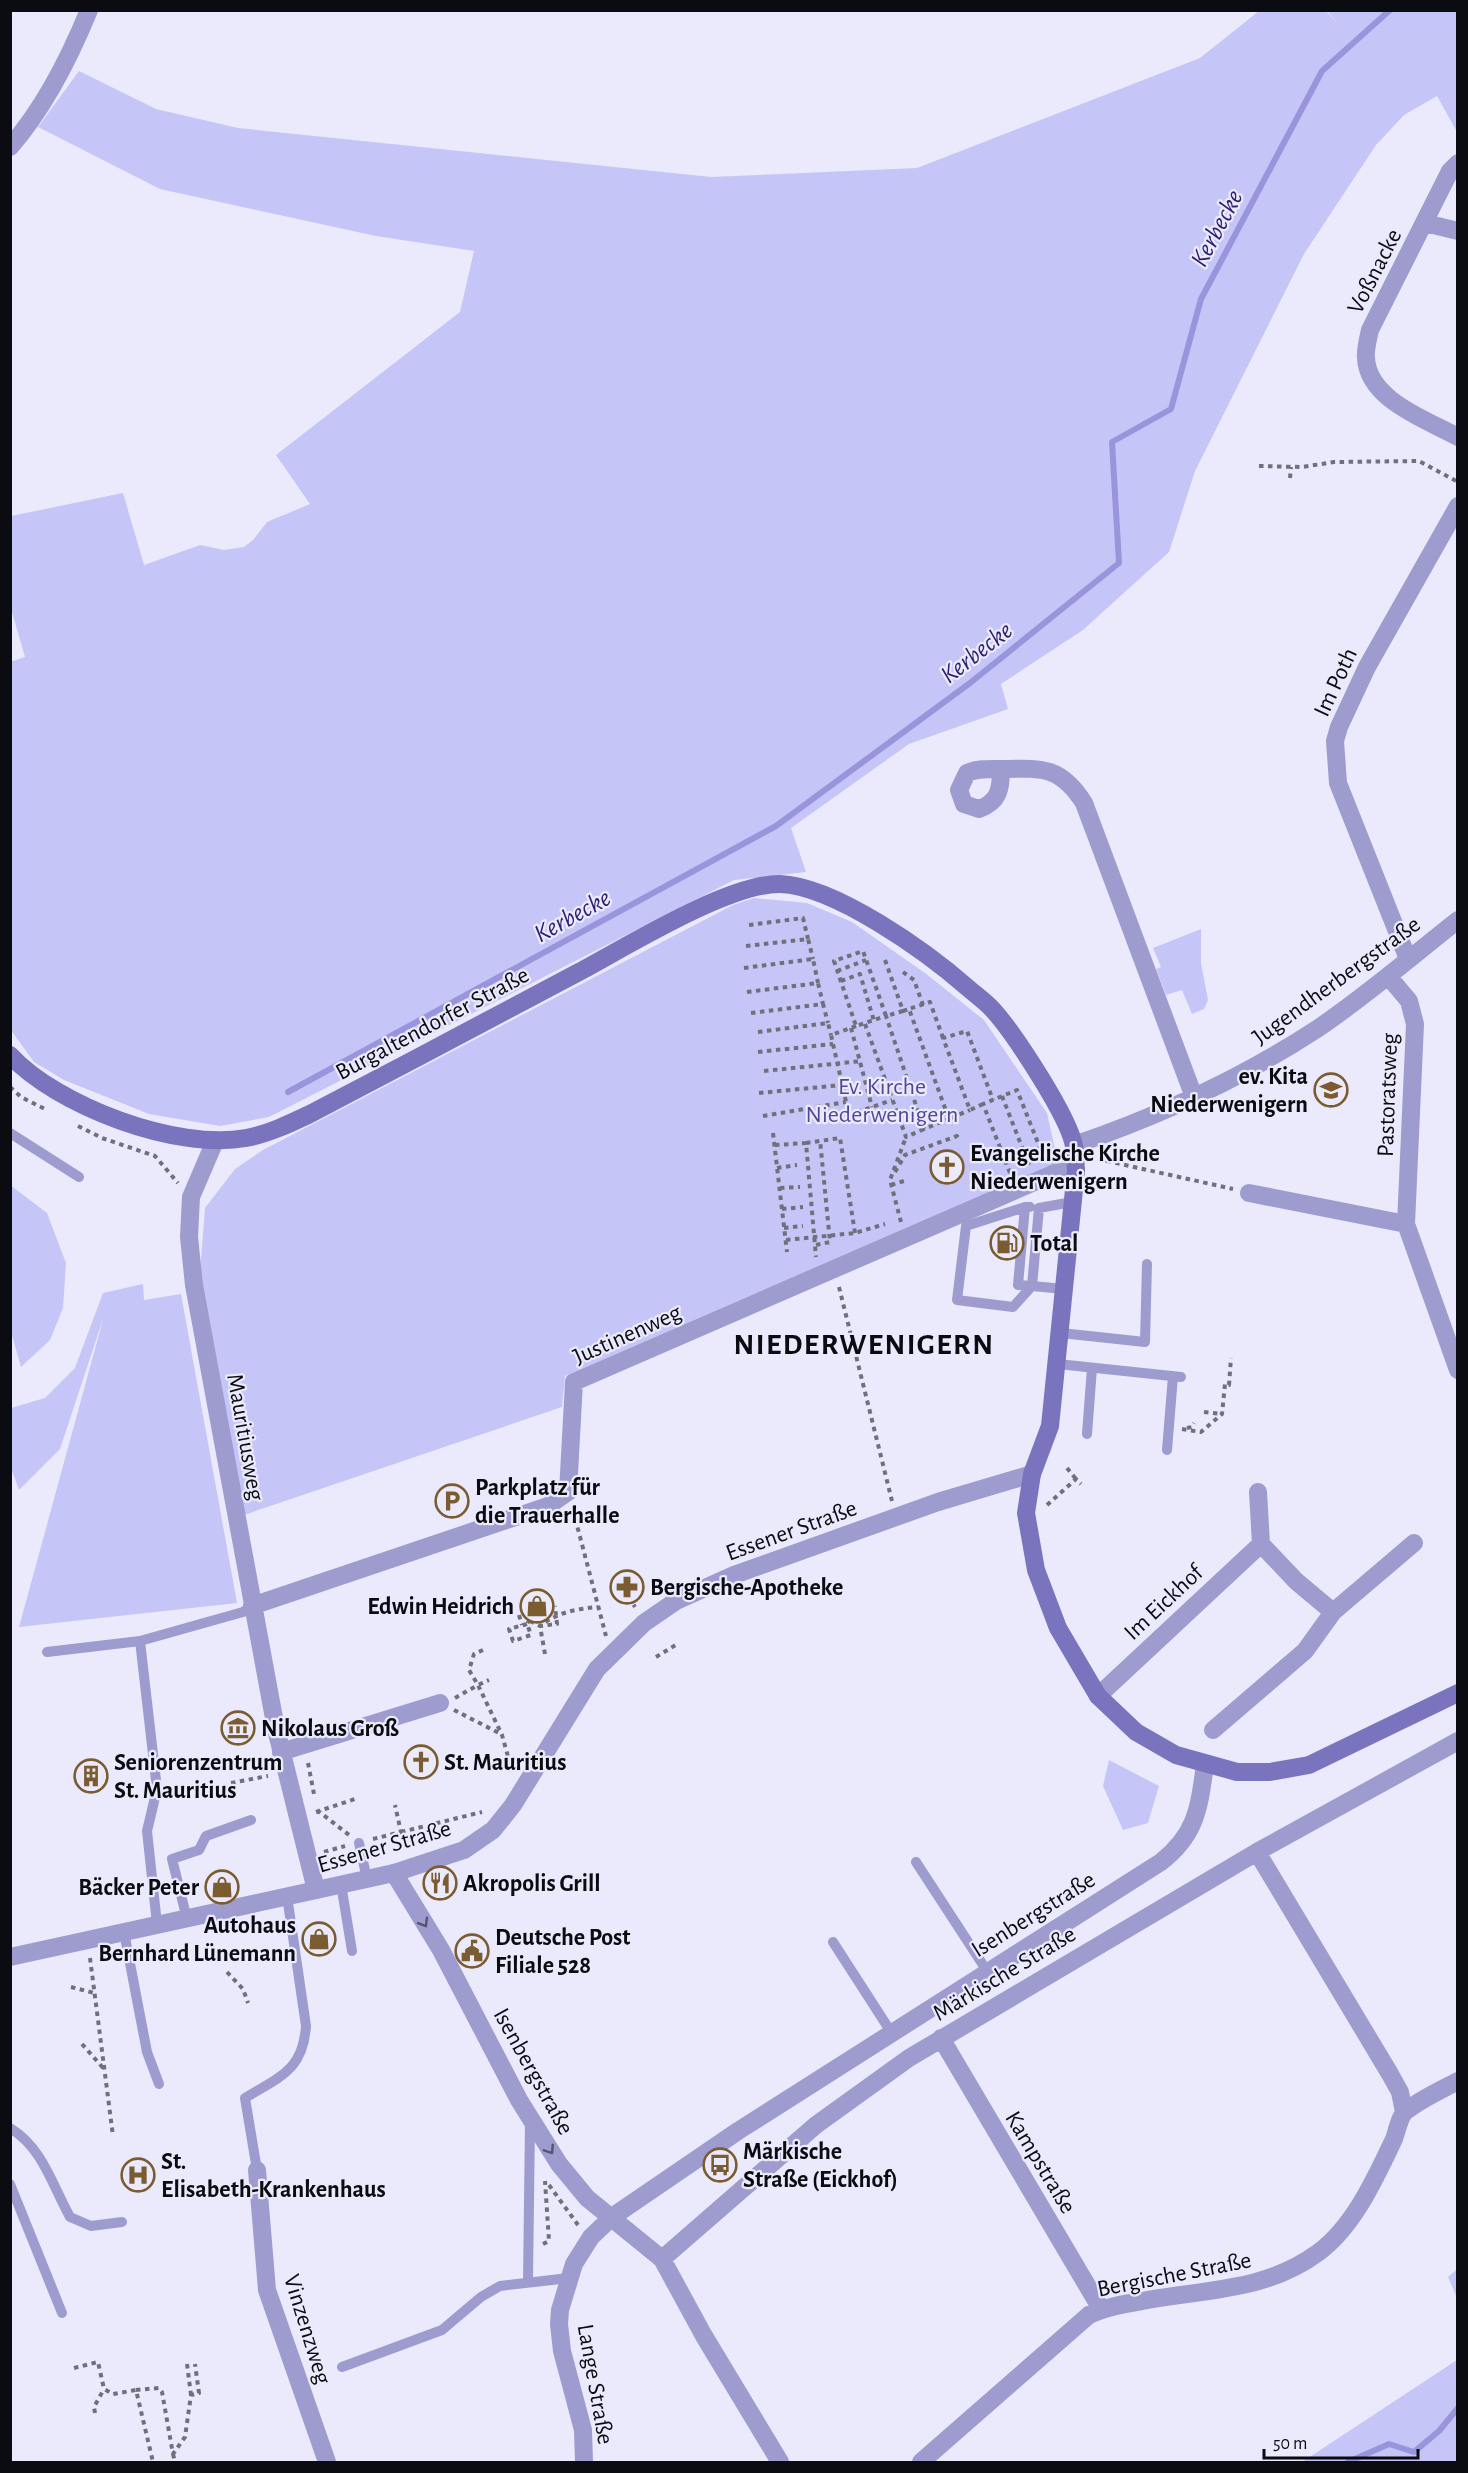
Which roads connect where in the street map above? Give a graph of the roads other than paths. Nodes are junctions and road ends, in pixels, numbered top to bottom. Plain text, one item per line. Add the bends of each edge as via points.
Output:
1 (89, 10) edge
2 (10, 147) edge
3 (1458, 163) edge
4 (1425, 223) junction
5 (1458, 231) edge
6 (1458, 437) edge
7 (1458, 506) edge
8 (1001, 769) dead end
9 (1458, 920) edge
10 (1408, 959) junction
11 (1388, 976) junction
12 (10, 1055) edge
13 (1194, 1097) junction
14 (10, 1133) edge
15 (215, 1141) junction
16 (1074, 1145) junction
17 (1076, 1170) junction
18 (79, 1177) dead end
19 (1249, 1192) road end
20 (1072, 1202) junction
21 (1025, 1207) junction
22 (1039, 1208) junction
23 (1406, 1224) junction
24 (1147, 1264) dead end
25 (1032, 1286) junction
26 (1064, 1289) junction
27 (1060, 1333) junction
28 (1058, 1364) junction
29 (1092, 1368) junction
30 (1458, 1370) edge
31 (1087, 1434) dead end
32 (1167, 1450) dead end
33 (1032, 1474) junction
34 (1258, 1492) dead end
35 (1414, 1543) dead end
36 (1261, 1544) junction
37 (252, 1606) junction
38 (1333, 1612) junction
39 (140, 1641) junction
40 (48, 1652) dead end
41 (1458, 1692) edge
42 (1098, 1696) junction
43 (448, 1700) road end
44 (1213, 1730) dead end
45 (1458, 1741) edge
46 (280, 1748) junction
47 (1205, 1765) junction
48 (251, 1820) dead end
49 (359, 1843) road end
50 (1257, 1852) junction
51 (916, 1862) dead end
52 (394, 1873) junction
53 (367, 1879) junction
54 (341, 1884) junction
55 (316, 1890) junction
56 (287, 1896) junction
57 (187, 1919) junction
58 (157, 1924) junction
59 (124, 1932) junction
60 (833, 1942) dead end
61 (352, 1951) dead end
62 (10, 1957) edge
63 (987, 1971) junction
64 (891, 2032) junction
65 (941, 2038) junction
66 (1458, 2081) edge
67 (159, 2084) dead end
68 (1404, 2112) junction
69 (530, 2118) junction
70 (10, 2128) edge
71 (257, 2170) joint
72 (10, 2184) edge
73 (612, 2217) junction
74 (122, 2222) dead end
75 (585, 2246) joint
76 (662, 2259) junction
77 (569, 2278) junction
78 (528, 2281) junction
79 (1101, 2309) junction
80 (62, 2313) dead end
81 (342, 2367) dead end
82 (327, 2463) edge
83 (584, 2463) edge
84 (780, 2463) edge
85 (921, 2463) edge

1 - 2 street via 69,59 25,131
3 - 4 street, Voßnacke via 1450,171
4 - 5 street, Voßnacke
4 - 6 street, Voßnacke via 1370,330 1366,358 1372,380 1391,400
7 - 10 street, Im Poth via 1367,668 1335,741 1338,783
8 - 13 street via 1050,771 1070,784 1084,803
9 - 10 street, Jugendherbergstraße
10 - 11 street, Jugendherbergstraße
11 - 13 street, Jugendherbergstraße via 1308,1034
11 - 23 street, Pastoratsweg via 1409,1001 1415,1024
12 - 15 main road, Burgaltendorfer Straße via 46,1085 88,1106 168,1135
13 - 16 street, Jugendherbergstraße
14 - 18 lane
15 - 16 main road, Burgaltendorfer Straße via 246,1138 286,1125 669,924 738,891 780,884 810,889 844,903 949,971 992,1009 1062,1114
15 - 37 street, Mauritiusweg via 191,1197 189,1237 194,1285
16 - 17 main road, Burgaltendorfer Straße
17 - 20 main road, Burgaltendorfer Straße
17 - 37 street, Justinenweg via 1055,1173 574,1382 568,1492 548,1506
19 - 23 street
20 - 22 lane
20 - 26 main road, Burgaltendorfer Straße
21 - 22 lane
21 - 25 lane via 1018,1285
21 - 25 lane via 966,1226 957,1300 1013,1307
22 - 25 lane
23 - 30 street, Pastoratsweg
24 - 27 lane via 1145,1342
25 - 26 lane
26 - 27 main road, Burgaltendorfer Straße
27 - 28 main road, Burgaltendorfer Straße
28 - 29 lane
28 - 33 main road, Burgaltendorfer Straße via 1050,1426
29 - 31 lane
29 - 32 lane via 1177,1377
33 - 42 main road, Burgaltendorfer Straße via 1027,1512 1036,1570 1058,1628
33 - 52 street, Essener Straße via 896,1517 706,1586 676,1601 610,1654 582,1689 516,1800 493,1830 464,1850
34 - 36 street
35 - 38 street
36 - 38 street
36 - 42 street, Im Eickhof
37 - 39 lane via 243,1612
37 - 46 street, Mauritiusweg
38 - 44 street via 1305,1651
39 - 40 lane
39 - 58 lane via 157,1789 147,1831
41 - 47 main road via 1310,1765 1270,1772 1237,1772
42 - 47 main road, Burgaltendorfer Straße via 1136,1732 1176,1755
43 - 46 street
45 - 50 street, Märkische Straße
46 - 55 street, Mauritiusweg
47 - 63 street, Isenbergstraße via 1195,1821 1171,1855
48 - 57 lane via 206,1836 199,1850 172,1859
49 - 53 lane
50 - 65 street, Märkische Straße
50 - 68 street via 1390,2074 1400,2092
51 - 63 lane
52 - 53 street, Essener Straße
52 -> 69 street, Isenbergstraße via 441,1950
53 - 54 street, Essener Straße
54 - 55 street, Essener Straße
54 - 61 lane
55 - 56 street, Essener Straße
56 - 57 street, Essener Straße
56 - 71 lane via 305,2042 294,2067 245,2098
57 - 58 street, Essener Straße
58 - 59 street, Essener Straße
59 - 62 street, Essener Straße
59 - 67 lane via 147,2052
60 - 64 lane
63 - 64 street, Isenbergstraße
64 - 73 street, Isenbergstraße
65 - 76 street, Märkische Straße via 816,2125
65 - 79 street, Kampstraße
66 - 68 street
68 - 79 street, Bergische Straße via 1393,2141 1354,2211 1338,2234 1307,2260 1252,2285
69 -> 73 street, Isenbergstraße via 571,2179 587,2198
69 - 78 lane
70 - 74 lane via 28,2139 70,2217 91,2226
71 - 82 street, Vinzenzweg via 267,2290
72 - 80 lane
73 - 75 street, Isenbergstraße
73 - 76 street
75 - 77 street, Lange Straße
76 - 84 street
77 - 78 lane
77 - 83 street, Lange Straße via 560,2310 560,2338 583,2430
78 - 81 lane via 488,2292 442,2330
79 - 85 street, Bergische Straße via 1080,2322

